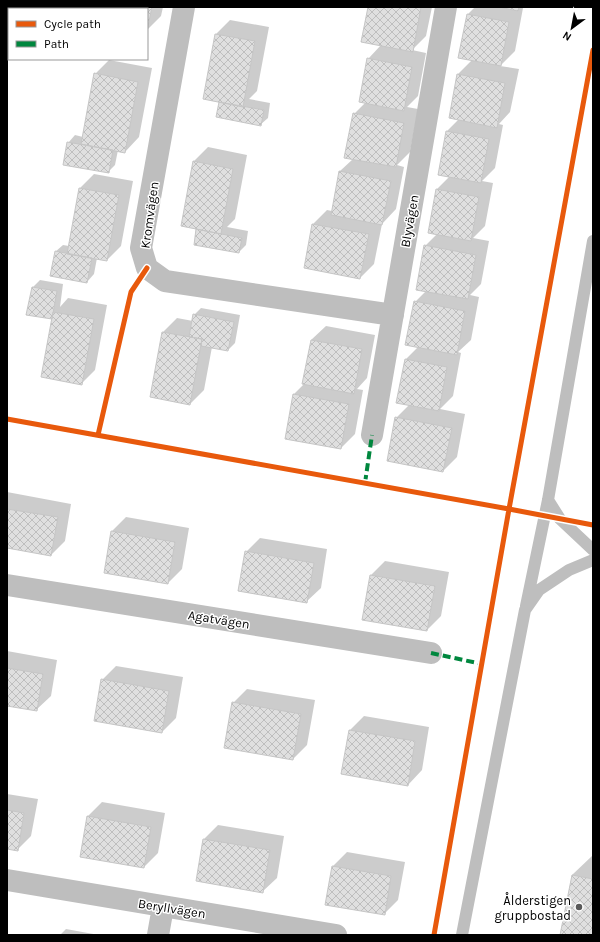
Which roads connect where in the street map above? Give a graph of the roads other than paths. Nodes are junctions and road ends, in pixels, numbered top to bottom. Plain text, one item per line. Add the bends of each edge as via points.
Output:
1 (184, 7) edge
2 (446, 7) edge
3 (593, 241) edge
4 (393, 315) junction
5 (372, 435) dead end
6 (548, 500) junction
7 (593, 550) edge
8 (593, 560) edge
9 (7, 585) edge
10 (525, 610) junction
11 (431, 653) dead end
12 (7, 880) edge
13 (163, 907) junction
14 (158, 935) edge
15 (336, 935) edge
16 (462, 935) edge

1 - 4 street, Kromvägen via 141,248 147,268 165,281
2 - 4 street, Blyvägen
3 - 6 lane
4 - 5 street, Blyvägen
6 - 7 lane via 560,519
6 - 10 lane
8 - 10 lane via 569,570 539,590
9 - 11 street, Agatvägen
10 - 16 lane
12 - 13 street, Beryllvägen
13 - 14 street
13 - 15 street, Beryllvägen

